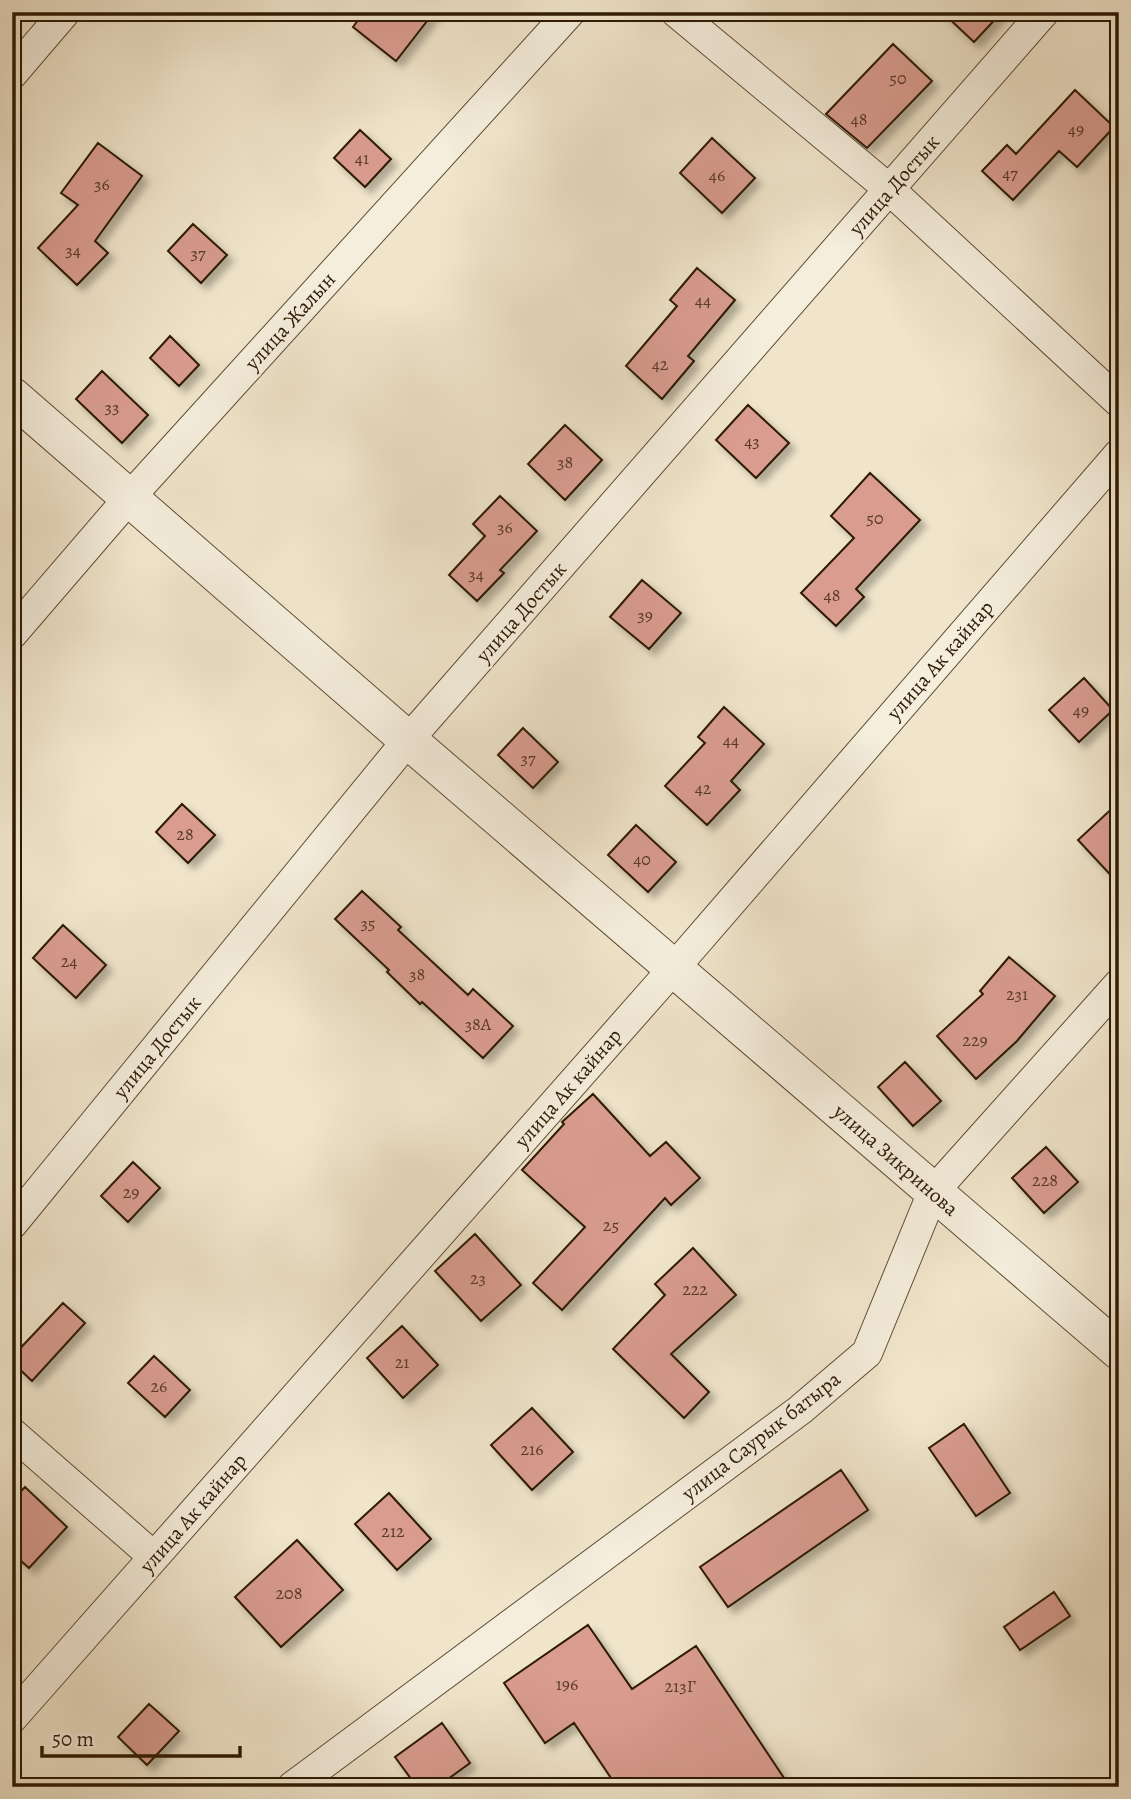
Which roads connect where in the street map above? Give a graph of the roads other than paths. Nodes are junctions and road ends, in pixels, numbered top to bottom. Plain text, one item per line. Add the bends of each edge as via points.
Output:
1 (65, 12) edge
2 (570, 12) edge
3 (676, 12) edge
4 (1044, 12) edge
5 (12, 75) edge
6 (889, 189) junction
7 (12, 396) edge
8 (1119, 402) edge
9 (1119, 454) edge
10 (129, 498) junction
11 (12, 634) edge
12 (408, 740) junction
13 (674, 968) junction
14 (1119, 984) edge
15 (933, 1192) junction
16 (12, 1224) edge
17 (1119, 1351) edge
18 (12, 1433) edge
19 (154, 1557) junction
20 (12, 1718) edge
21 (292, 1787) edge

1 - 5 street
2 - 10 street, улица Жалын
3 - 6 street
4 - 6 street, улица Достык
6 - 8 street
6 - 12 street, улица Достык
7 - 10 street, улица Зикринова
9 - 13 street, улица Ак кайнар
10 - 11 street, улица Жалын
10 - 12 street, улица Зикринова
12 - 13 street, улица Зикринова
12 - 16 street, улица Достык
13 - 15 street, улица Зикринова
13 - 19 street, улица Ак кайнар
14 - 15 street, улица Саурык батыра
15 - 17 street, улица Зикринова
15 - 21 street, улица Саурык батыра via 867,1353 800,1410
18 - 19 street
19 - 20 street, улица Ак кайнар

